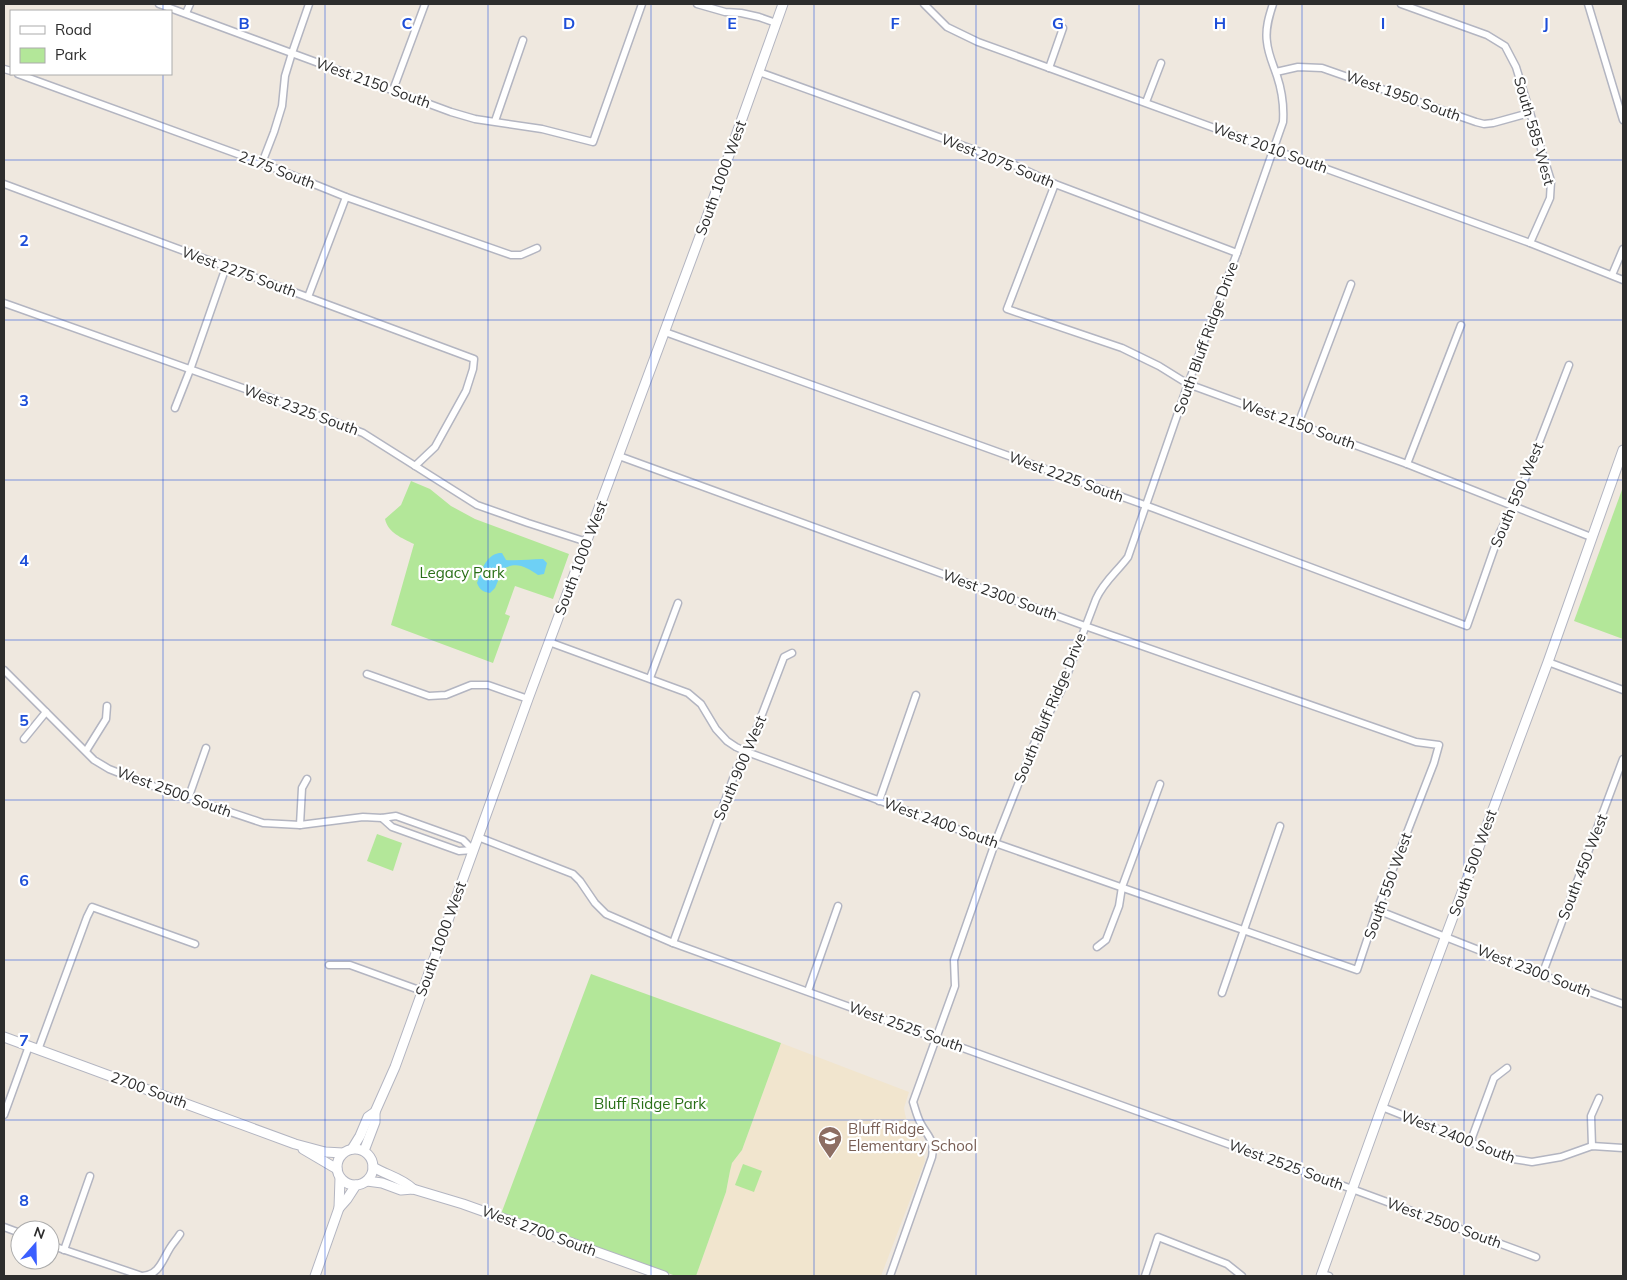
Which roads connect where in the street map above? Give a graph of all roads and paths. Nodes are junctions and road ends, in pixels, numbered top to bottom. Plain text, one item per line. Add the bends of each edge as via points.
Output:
1 (159, 4) edge
2 (190, 4) edge
3 (309, 4) edge
4 (425, 4) edge
5 (642, 4) edge
6 (696, 4) edge
7 (783, 4) edge
8 (924, 4) edge
9 (1273, 4) edge
10 (1401, 4) edge
11 (1588, 4) edge
12 (186, 13) junction
13 (776, 23) junction
14 (1063, 28) dead end
15 (523, 40) dead end
16 (292, 53) junction
17 (1161, 63) dead end
18 (1049, 68) junction
19 (759, 72) junction
20 (1276, 72) junction
21 (21, 75) edge
22 (393, 90) junction
23 (1146, 102) junction
24 (1529, 113) junction
25 (1623, 120) edge
26 (495, 122) junction
27 (1274, 149) junction
28 (262, 163) junction
29 (4, 184) edge
30 (1055, 184) junction
31 (346, 197) junction
32 (1530, 243) junction
33 (537, 248) dead end
34 (1623, 249) edge
35 (1237, 253) junction
36 (226, 267) junction
37 (1612, 275) junction
38 (1623, 280) edge
39 (1351, 284) dead end
40 (308, 297) junction
41 (4, 304) edge
42 (1461, 325) dead end
43 (665, 332) junction
44 (1569, 365) dead end
45 (190, 370) junction
46 (1188, 384) junction
47 (175, 408) dead end
48 (1298, 424) junction
49 (1623, 450) edge
50 (619, 456) junction
51 (1407, 464) junction
52 (416, 466) junction
53 (1146, 506) junction
54 (1515, 506) junction
55 (1591, 537) junction
56 (587, 542) junction
57 (678, 603) dead end
58 (1085, 626) junction
59 (1467, 626) joint
60 (549, 642) junction
61 (792, 653) dead end
62 (1548, 662) junction
63 (4, 670) edge
64 (367, 674) dead end
65 (650, 678) junction
66 (1623, 690) edge
67 (916, 695) dead end
68 (528, 699) junction
69 (107, 706) dead end
70 (46, 712) junction
71 (24, 739) dead end
72 (1439, 745) joint
73 (206, 748) dead end
74 (86, 751) junction
75 (747, 752) junction
76 (1623, 759) edge
77 (307, 779) dead end
78 (1160, 784) dead end
79 (188, 799) junction
80 (878, 801) junction
81 (382, 818) junction
82 (300, 825) junction
83 (1280, 826) dead end
84 (478, 837) junction
85 (995, 843) junction
86 (473, 850) junction
87 (1122, 887) junction
88 (838, 906) dead end
89 (1377, 910) junction
90 (1244, 931) junction
91 (1445, 936) junction
92 (673, 943) junction
93 (195, 944) dead end
94 (1097, 947) dead end
95 (328, 965) dead end
96 (1357, 970) joint
97 (1542, 975) junction
98 (422, 991) junction
99 (808, 991) junction
100 (1222, 993) dead end
101 (1623, 1004) edge
102 (4, 1037) edge
103 (936, 1038) junction
104 (34, 1048) junction
105 (1507, 1068) dead end
106 (1599, 1098) dead end
107 (1382, 1107) junction
108 (375, 1112) junction
109 (4, 1115) edge
110 (1470, 1143) junction
111 (294, 1144) junction
112 (1592, 1146) junction
113 (1623, 1148) edge
114 (352, 1149) junction
115 (364, 1151) junction
116 (343, 1153) junction
117 (373, 1167) junction
118 (339, 1173) junction
119 (90, 1176) dead end
120 (366, 1181) junction
121 (356, 1185) junction
122 (413, 1189) junction
123 (1352, 1189) junction
124 (338, 1208) junction
125 (180, 1234) dead end
126 (60, 1249) edge
127 (64, 1250) junction
128 (1536, 1257) dead end
129 (148, 1275) edge
130 (1324, 1275) edge
131 (315, 1276) edge
132 (664, 1276) edge
133 (890, 1276) edge
134 (1145, 1276) edge
135 (1242, 1276) edge

1 - 12 street, West 2150 South
2 - 12 street
3 - 16 street
4 - 22 street
5 - 26 street, West 2150 South via 593,142 542,129
6 - 13 street
7 - 13 main road, South 1000 West
8 - 18 street, West 2010 South via 957,33
9 - 20 street, South Bluff Ridge Drive via 1266,41
10 - 24 street, South 585 West via 1487,35 1505,46 1516,67
11 - 25 street
12 - 16 street, West 2150 South
13 - 19 main road, South 1000 West
14 - 18 street
15 - 26 street
16 - 22 street, West 2150 South
16 - 28 street via 285,76 282,106
17 - 23 street
18 - 23 street, West 2010 South
19 - 30 street, West 2075 South via 1008,162
19 - 43 main road, South 1000 West
20 - 24 street, West 1950 South via 1298,67 1322,68 1484,124
20 - 27 street, South Bluff Ridge Drive via 1284,106 1283,122
21 - 28 street, 2175 South
22 - 26 street, West 2150 South via 451,112
23 - 27 street, West 2010 South
24 - 32 street, South 585 West via 1552,188
27 - 32 street, West 2010 South
27 - 35 street, South Bluff Ridge Drive
28 - 31 street, 2175 South
29 - 36 street, West 2275 South
30 - 35 street, West 2075 South
30 - 46 street, West 2150 South via 1007,309 1122,348
31 - 33 street, 2175 South via 511,255 521,255
31 - 40 street
32 - 37 street, West 2010 South
34 - 37 street
35 - 46 street, South Bluff Ridge Drive
36 - 40 street, West 2275 South
36 - 45 street
37 - 38 street, West 2010 South
39 - 48 street
40 - 52 street, West 2275 South via 474,359 466,391 435,446
41 - 45 street, West 2325 South
42 - 51 street
43 - 50 main road, South 1000 West
43 - 53 street, West 2225 South
44 - 54 street, South 550 West
45 - 47 street
45 - 52 street, West 2325 South via 363,433
46 - 48 street, West 2150 South
46 - 53 street, South Bluff Ridge Drive
48 - 51 street, West 2150 South
49 - 55 main road, South 500 West
50 - 56 main road, South 1000 West
50 - 58 street, West 2300 South
51 - 54 street, West 2150 South
52 - 56 street, West 2325 South via 477,505
53 - 58 street, South Bluff Ridge Drive via 1128,557 1101,588
53 - 59 street, West 2225 South
54 - 55 street, West 2150 South
54 - 59 street, South 550 West via 1500,532
55 - 62 main road, South 500 West
56 - 60 main road, South 1000 West
57 - 65 street
58 - 72 street, West 2300 South via 1416,742
58 - 85 street, South Bluff Ridge Drive via 1061,691 1038,734
60 - 65 street, West 2400 South
60 - 68 main road, South 1000 West
61 - 75 street, South 900 West via 784,657
62 - 66 street
62 - 91 main road, South 500 West
63 - 70 street, West 2500 South
64 - 68 street via 429,696 446,696 471,685 488,685
65 - 75 street, West 2400 South via 688,692 702,704 727,741
67 - 80 street
68 - 84 main road, South 1000 West
69 - 74 street via 106,719
70 - 71 street
70 - 74 street, West 2500 South
72 - 89 street, South 550 West
73 - 79 street
74 - 79 street, West 2500 South via 109,769
75 - 80 street, West 2400 South
75 - 92 street, South 900 West via 738,764
76 - 97 street, South 450 West
77 - 82 street via 302,788
78 - 87 street
79 - 82 street, West 2500 South via 263,823
80 - 85 street, West 2400 South
81 - 82 street, West 2500 South via 363,817
81 - 86 street via 392,827 459,851
81 - 86 street, West 2500 South via 396,816 463,840
83 - 90 street
84 - 86 main road, South 1000 West
84 - 92 street, West 2525 South via 573,874 606,914
85 - 87 street, West 2400 South
85 - 103 street, South Bluff Ridge Drive via 954,960 955,986
86 - 98 main road, South 1000 West
87 - 90 street, West 2400 South
87 - 94 street via 1119,906 1106,940
88 - 99 street
89 - 91 street, West 2300 South
89 - 96 street, South 550 West
90 - 96 street, West 2400 South
90 - 100 street
91 - 97 street, West 2300 South
91 - 107 main road, South 500 West
92 - 99 street, West 2525 South
93 - 104 street via 92,907
95 - 98 street via 350,965
97 - 101 street, West 2300 South
98 - 108 main road, South 1000 West
99 - 103 street, West 2525 South
102 - 104 main road, 2700 South
103 - 123 street, West 2525 South
103 - 133 street, South Bluff Ridge Drive via 912,1102 920,1124 932,1141 932,1157
104 - 109 street
104 - 111 main road, 2700 South
105 - 110 street via 1494,1078
106 - 112 street via 1591,1116
107 - 110 street, West 2400 South
107 - 123 main road, South 500 West
108 - 114 main road, South 1000 West via 368,1117
108 - 115 main road, South 1000 West via 375,1122
110 - 112 street, West 2400 South via 1513,1159 1532,1162 1561,1157
111 - 116 main road
111 - 118 main road
112 - 113 street, West 2400 South
114 - 115 main road
114 - 116 main road
115 - 117 main road
116 - 118 main road via 338,1160
117 - 120 main road
117 - 122 main road, West 2700 South via 406,1182
118 - 121 main road via 347,1183
118 - 124 main road
119 - 127 street
120 - 121 main road
120 - 122 main road, West 2700 South via 401,1190
121 - 124 main road
122 - 132 main road, West 2700 South
123 - 128 street, West 2500 South
123 - 130 main road, South 500 West
124 - 131 main road
125 - 129 street via 161,1266
126 - 127 street
127 - 129 street via 142,1276
134 - 135 street via 1158,1237 1227,1264

